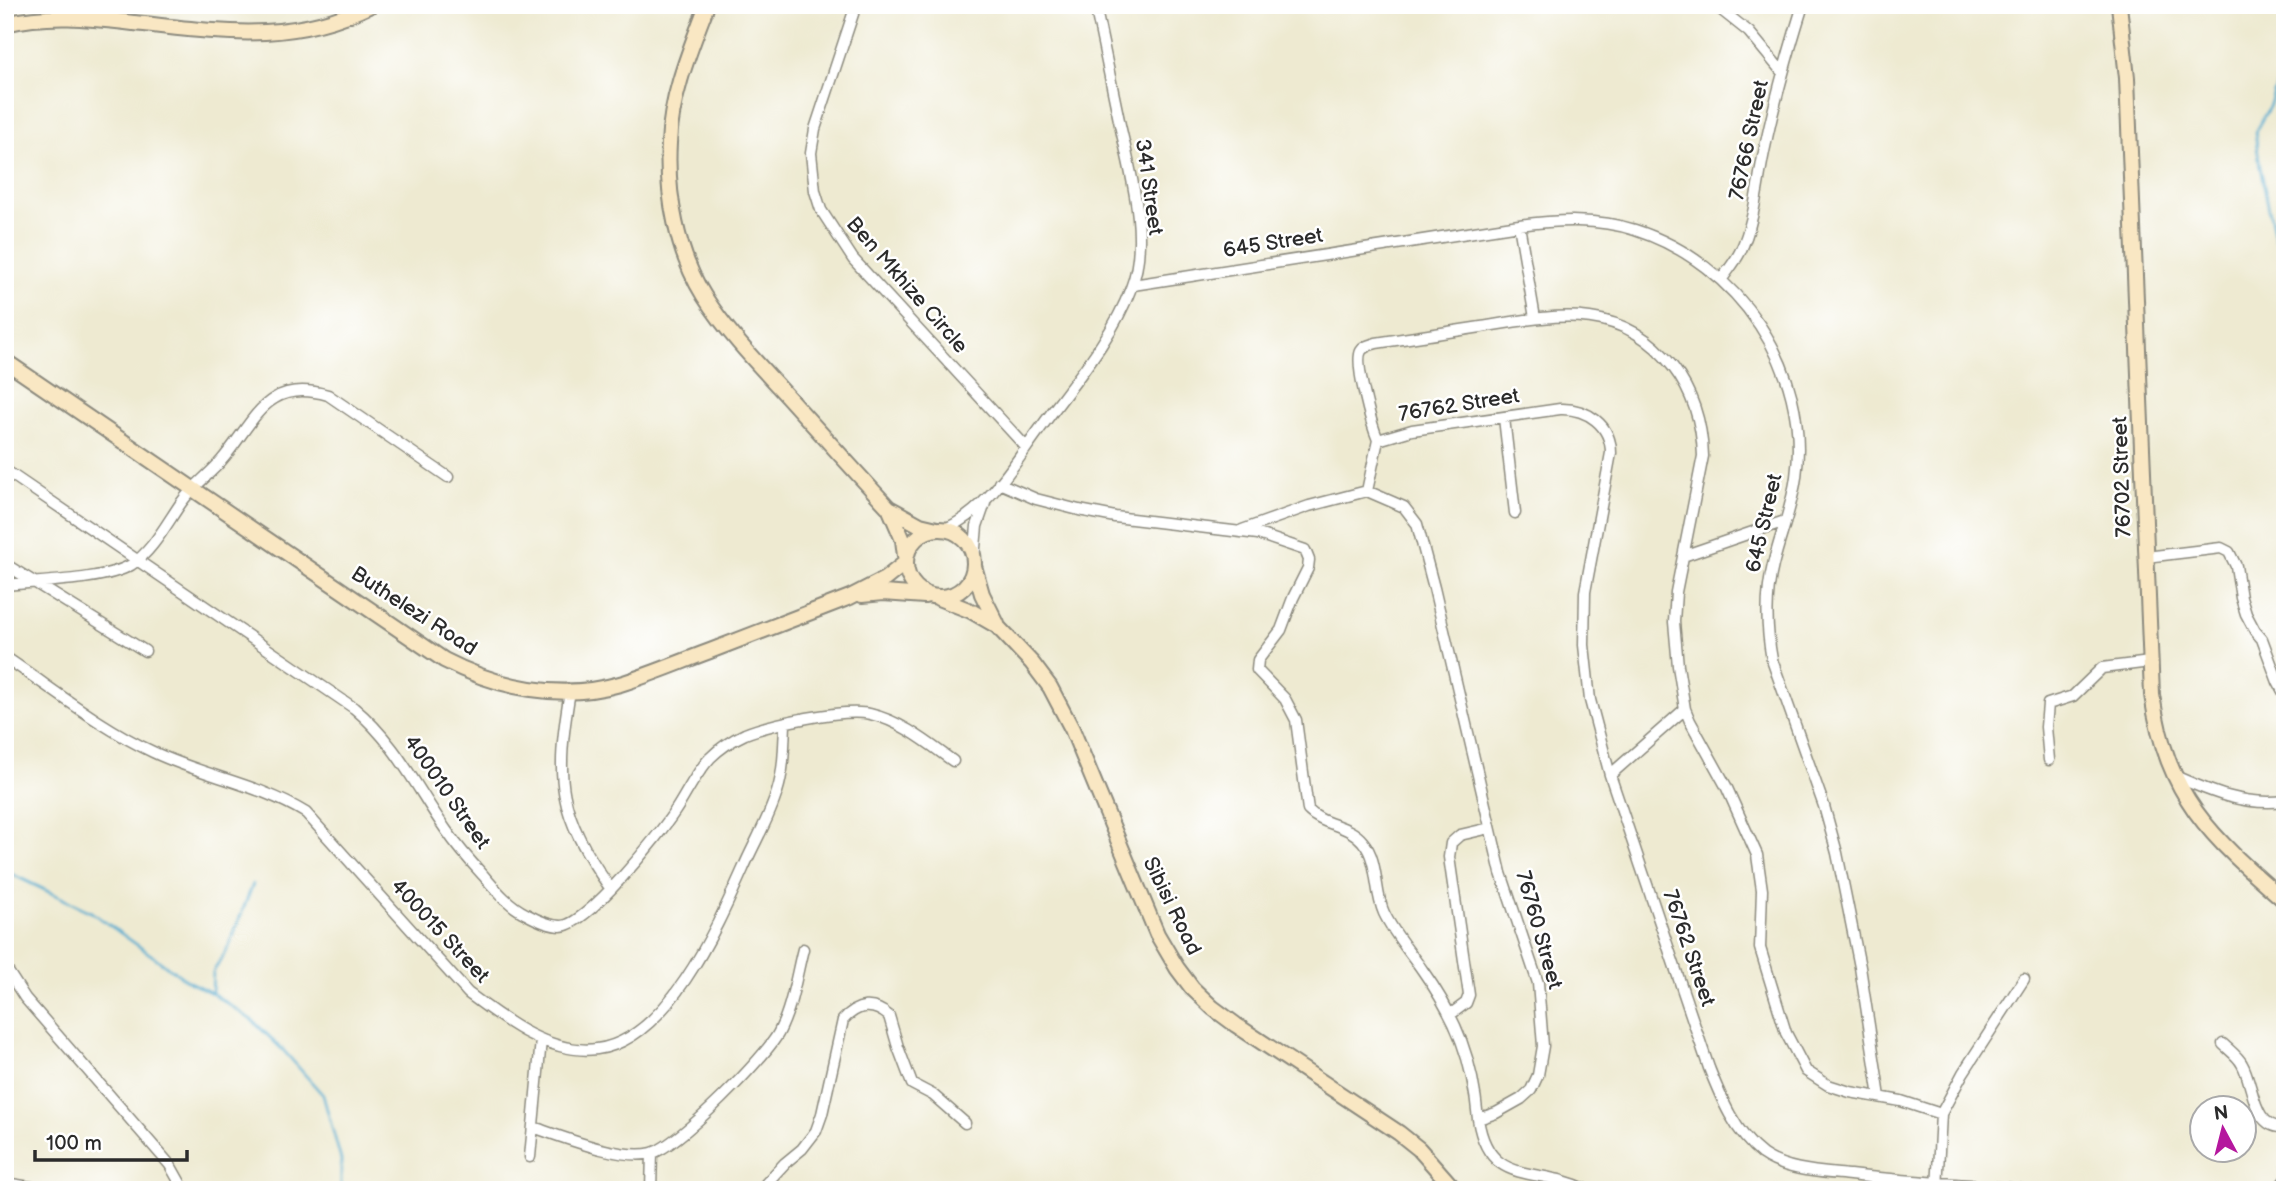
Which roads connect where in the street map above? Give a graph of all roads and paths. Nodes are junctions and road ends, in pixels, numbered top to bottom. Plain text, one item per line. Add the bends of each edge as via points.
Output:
1 (371, 5) edge
2 (707, 5) edge
3 (856, 5) edge
4 (1095, 5) edge
5 (1715, 5) edge
6 (1803, 5) edge
7 (2119, 5) edge
8 (5, 24) edge
9 (1783, 73) junction
10 (1519, 225) junction
11 (1722, 279) junction
12 (1133, 285) junction
13 (1535, 318) junction
14 (5, 361) edge
15 (1504, 418) junction
16 (1378, 440) junction
17 (1026, 447) junction
18 (5, 470) edge
19 (448, 477) dead end
20 (999, 484) junction
21 (191, 489) junction
22 (1367, 491) junction
23 (986, 499) junction
24 (889, 508) junction
25 (1515, 513) dead end
26 (1785, 521) junction
27 (941, 529) junction
28 (1238, 531) junction
29 (1683, 556) junction
30 (2146, 556) junction
31 (138, 560) junction
32 (905, 560) junction
33 (974, 563) junction
34 (5, 564) edge
35 (33, 582) junction
36 (5, 585) edge
37 (850, 597) junction
38 (933, 597) junction
39 (997, 626) junction
40 (145, 651) dead end
41 (5, 657) edge
42 (2150, 662) junction
43 (570, 691) junction
44 (2285, 695) edge
45 (1685, 709) junction
46 (785, 724) junction
47 (2049, 760) dead end
48 (953, 761) dead end
49 (1611, 775) junction
50 (2173, 775) junction
51 (2285, 802) edge
52 (1490, 828) junction
53 (610, 888) junction
54 (2285, 901) edge
55 (803, 949) dead end
56 (5, 967) edge
57 (2024, 979) dead end
58 (1451, 1014) junction
59 (541, 1040) junction
60 (2223, 1044) dead end
61 (1880, 1097) junction
62 (1941, 1114) junction
63 (1478, 1119) junction
64 (965, 1123) dead end
65 (533, 1127) junction
66 (2285, 1127) edge
67 (652, 1153) junction
68 (530, 1157) dead end
69 (2285, 1180) edge
70 (5, 1183) edge
71 (1937, 1187) edge
72 (49, 1190) edge
73 (184, 1190) edge
74 (651, 1190) edge
75 (760, 1190) edge
76 (1455, 1190) edge
77 (1587, 1190) edge
78 (2027, 1190) edge
79 (2277, 1190) edge

1 - 8 street via 320,25 259,33 64,16
2 - 24 street via 679,83 669,142 669,179 681,241 704,295 733,337
3 - 17 street, Ben Mkhize Circle via 815,129 811,153 821,209 853,260
4 - 12 street, 341 Street via 1135,192 1138,242
5 - 9 street via 1749,32
6 - 9 street, 76766 Street
7 - 30 street, 76702 Street via 2127,78
9 - 11 street, 76766 Street via 1750,224 1740,252
10 - 11 street, 645 Street via 1570,220 1633,229 1681,250
10 - 12 street, 645 Street
10 - 13 street
11 - 26 street, 645 Street via 1754,314 1782,363 1790,389 1798,449
12 - 17 street, 341 Street via 1111,330
13 - 16 street, 76762 Street via 1364,348 1359,356 1361,373
13 - 29 street, 76762 Street via 1580,315 1630,329 1652,344 1684,380 1697,414 1703,456
14 - 21 street, Buthelezi Road
15 - 16 street, 76762 Street via 1412,430
15 - 25 street
15 - 49 street, 76762 Street via 1560,408 1577,410 1604,428 1611,443 1585,592 1584,645 1590,700
16 - 22 street
17 - 20 street, 341 Street
18 - 31 street, 400010 Street
19 - 21 street via 328,396 300,390 276,396 266,404 221,461
20 - 23 street, 341 Street
20 - 28 street via 1036,499 1103,515
21 - 31 street
21 - 43 street, Buthelezi Road via 469,673 538,691
22 - 28 street
22 - 52 street, 76760 Street via 1404,507 1417,524
23 - 27 street, 341 Street via 971,515
23 - 33 street, 341 Street via 977,526
24 - 27 street via 920,525
24 - 32 street
26 - 29 street
26 - 61 street, 645 Street via 1767,595 1768,641 1837,853
27 - 32 street, Buthelezi Road via 916,538
27 - 33 street via 964,540
28 - 58 street via 1278,539 1307,554 1308,568 1281,630 1258,660 1258,670 1285,699 1296,720 1308,810 1362,839 1384,912
29 - 45 street, 76762 Street via 1676,592 1675,646
30 - 42 street, 76702 Street
30 - 44 street via 2221,548 2229,552 2246,614 2262,639
31 - 35 street via 107,573
31 - 53 street, 400010 Street via 372,723 461,851 507,902 536,919 561,926 580,918
32 - 37 street, Buthelezi Road via 884,579
32 - 38 street via 912,583
33 - 38 street via 966,585 948,597
33 - 39 street, Sibisi Road
34 - 35 street
35 - 36 street
35 - 40 street
37 - 38 street, Buthelezi Road via 883,593
37 - 43 street, Buthelezi Road via 639,678
38 - 39 street, Sibisi Road
39 - 76 street, Sibisi Road via 1032,663 1059,702 1157,934 1192,988 1236,1025 1399,1132
41 - 59 street, 400015 Street via 153,752 281,799 306,813 468,993
42 - 47 street via 2102,668 2073,696 2048,704
42 - 50 street, 76702 Street via 2155,716
43 - 53 street via 561,750 569,818
45 - 49 street
45 - 61 street, 76762 Street via 1757,855 1762,890 1760,948 1798,1058 1806,1071 1828,1085
46 - 48 street, 400010 Street via 855,712 871,714 917,736
46 - 53 street, 400010 Street via 738,738 710,758 657,836
46 - 59 street, 400015 Street via 778,790 770,813 718,924 674,995 642,1029 614,1044 583,1050
49 - 71 street, 76762 Street via 1709,1068 1739,1129 1763,1154 1785,1165
50 - 51 street via 2222,796 2258,803
50 - 54 street, 76702 Street via 2213,834
52 - 58 street via 1460,835 1451,844 1449,858 1469,995
52 - 63 street, 76760 Street via 1538,983 1543,1046 1531,1090 1510,1106
55 - 67 street via 784,1022 773,1043 680,1137
56 - 73 street via 25,998 170,1165
57 - 62 street
58 - 63 street via 1470,1063
59 - 65 street
60 - 66 street via 2241,1062 2253,1100 2267,1123
61 - 62 street, 76762 Street
62 - 71 street
63 - 77 street via 1484,1145 1502,1166
64 - 75 street via 933,1095 912,1084 890,1016 878,1008 860,1007 843,1020 816,1130
65 - 67 street via 619,1153
65 - 68 street
67 - 74 street
69 - 79 street
70 - 72 street
71 - 78 street, 76762 Street

